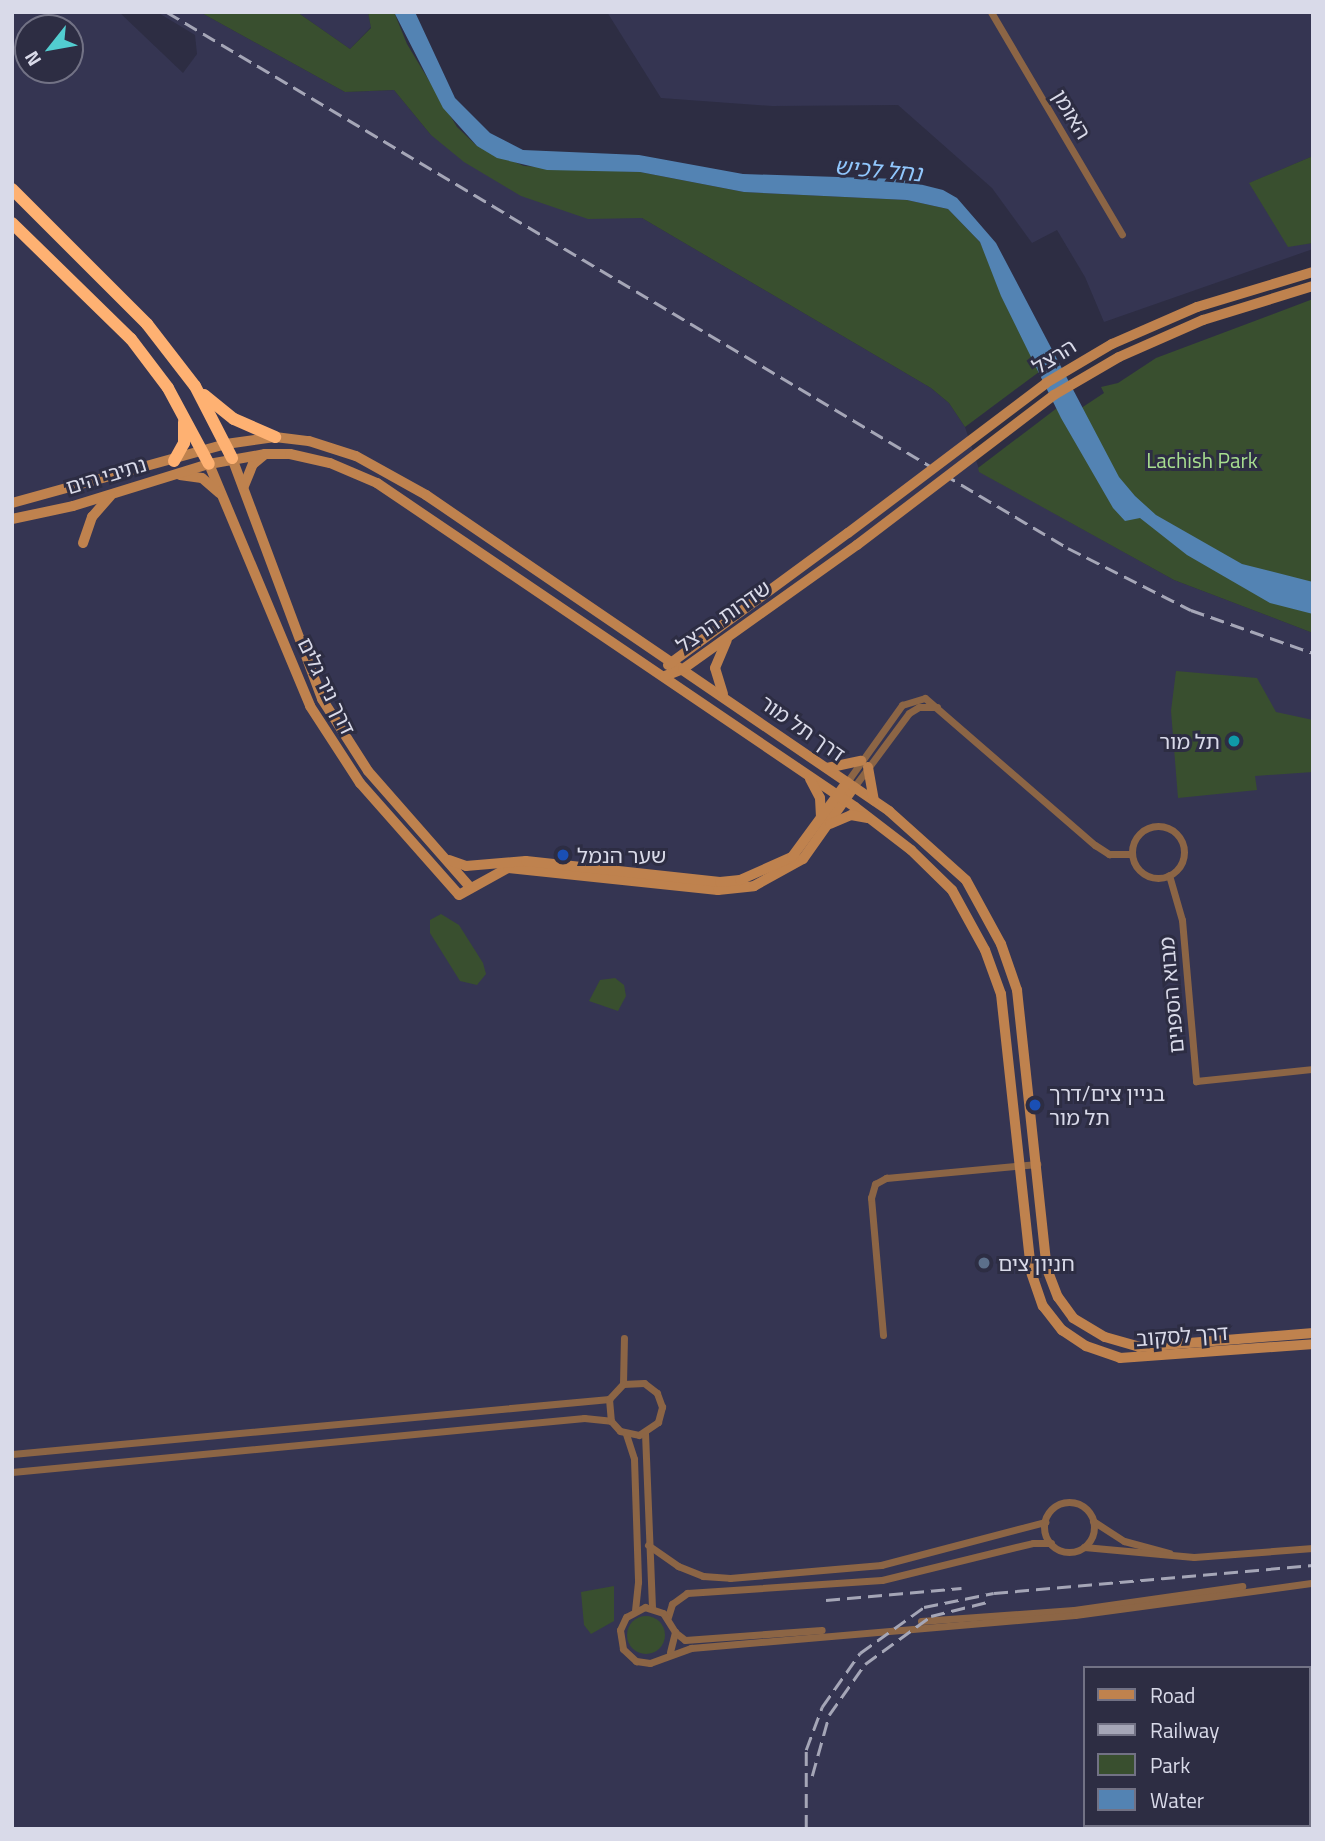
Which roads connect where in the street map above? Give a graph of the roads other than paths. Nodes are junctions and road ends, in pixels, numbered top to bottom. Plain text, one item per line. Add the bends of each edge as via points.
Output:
1 (991, 12) edge
2 (12, 189) edge
3 (12, 223) edge
4 (1122, 234) dead end
5 (1313, 272) edge
6 (1313, 286) edge
7 (195, 386) junction
8 (179, 408) junction
9 (275, 437) junction
10 (226, 444) junction
11 (203, 450) junction
12 (265, 454) junction
13 (232, 458) junction
14 (174, 461) junction
15 (209, 464) junction
16 (169, 476) junction
17 (244, 486) junction
18 (111, 495) junction
19 (224, 499) junction
20 (12, 503) edge
21 (12, 519) edge
22 (848, 533) joint
23 (83, 543) dead end
24 (857, 545) joint
25 (729, 636) junction
26 (669, 660) junction
27 (682, 669) junction
28 (665, 676) junction
29 (728, 700) junction
30 (865, 764) junction
31 (827, 768) junction
32 (806, 773) junction
33 (850, 784) junction
34 (841, 797) junction
35 (874, 800) junction
36 (871, 819) junction
37 (823, 824) junction
38 (1132, 854) junction
39 (445, 858) junction
40 (489, 864) junction
41 (1169, 875) junction
42 (467, 883) junction
43 (1313, 1069) edge
44 (1037, 1164) junction
45 (1022, 1166) junction
46 (1073, 1318) joint
47 (1062, 1330) joint
48 (1313, 1333) edge
49 (883, 1335) dead end
50 (624, 1338) dead end
51 (1313, 1344) edge
52 (622, 1384) junction
53 (609, 1399) junction
54 (611, 1421) junction
55 (645, 1433) junction
56 (626, 1434) junction
57 (12, 1454) edge
58 (12, 1472) edge
59 (1093, 1521) junction
60 (1045, 1522) junction
61 (1051, 1543) junction
62 (648, 1545) junction
63 (1084, 1547) junction
64 (1313, 1548) edge
65 (1180, 1556) junction
66 (1313, 1581) edge
67 (652, 1608) junction
68 (635, 1610) junction
69 (668, 1617) junction
70 (675, 1632) junction
71 (670, 1652) junction

1 - 4 street, האומן
2 - 7 highway via 134,309
3 - 8 highway via 131,339
5 - 22 street, הרצל, bridge via 1197,307 1112,344 1046,383
6 - 24 street, הרצל, bridge via 1203,320 1119,357 1054,395
7 - 9 highway via 234,419
7 - 10 highway
8 - 11 highway
8 - 14 highway via 186,430
9 - 10 street, דרך תל מור
9 - 26 street, דרך תל מור via 334,447 378,466
10 - 11 street, דרך תל מור
10 - 13 highway
11 - 14 street, נתיבי הים
11 - 15 highway
12 - 13 street, דרך תל מור
12 - 17 street via 253,464
12 - 28 street, דרך תל מור via 330,463 377,483
13 - 15 street, דרך תל מור
13 - 17 street, דרך ניר גלים
14 - 20 street, נתיבי הים
15 - 16 street, נתיבי הים
15 - 19 street, דרך ניר גלים
16 - 18 street, נתיבי הים
16 - 19 street via 202,478
17 - 39 street, דרך ניר גלים via 322,699 368,771
18 - 21 street, נתיבי הים
18 - 23 street via 92,517
19 - 42 street, דרך ניר גלים via 310,706 329,737 360,783 456,891
22 - 26 street, שדרות הרצל
24 - 25 street, שדרות הרצל
25 - 27 street, שדרות הרצל
25 - 29 street via 715,677
26 - 27 street, דרך תל מור
26 - 28 street, שדרות הרצל
27 - 28 street, שדרות הרצל
27 - 29 street, דרך תל מור
28 - 32 street, דרך תל מור
29 - 31 street, דרך תל מור
30 - 31 street
30 - 33 street
30 - 35 street
30 - 38 street via 909,713 919,707 938,707 1095,845 1109,854
31 - 33 street, דרך תל מור
32 - 34 street, דרך תל מור
32 - 37 street via 820,798
33 - 34 street
33 - 35 street, דרך תל מור
34 - 36 street, דרך תל מור
34 - 37 street
35 - 44 street, דרך תל מור via 922,837 966,880 1001,944 1021,1009
36 - 37 street via 851,816
36 - 45 street, דרך תל מור via 942,879 964,908 985,950 1004,1011
37 - 40 street via 784,863 728,882 526,861
37 - 42 street via 792,867 742,889 508,868
38 - 41 street via 1145,874
38 - 41 street via 1141,832 1156,826 1170,829 1184,850 1180,865
39 - 40 street via 466,866
39 - 42 street, דרך ניר גלים
40 - 42 street
41 - 43 street, מבוא הספנים via 1182,919 1196,1081
44 - 45 street
44 - 46 street, דרך תל מור via 1047,1269
45 - 47 street, דרך תל מור via 1031,1272 1043,1306
45 - 49 street via 886,1178 875,1184 871,1198
46 - 48 street, דרך לסקוב via 1105,1336 1139,1347
47 - 51 street, דרך לסקוב via 1086,1346 1120,1358
50 - 52 street
52 - 53 street
52 - 55 street via 644,1383 660,1400 658,1422
53 - 54 street
53 - 57 street
54 - 56 street
54 - 58 street via 584,1418
55 - 56 street
55 - 62 street
56 - 68 street via 634,1460
59 - 60 street via 1084,1507 1070,1502 1054,1507
59 - 63 street via 1092,1535
59 - 65 street via 1124,1541
60 - 61 street
60 - 62 street via 881,1565 730,1578 703,1576 678,1566
61 - 63 street via 1068,1551
61 - 69 street via 1032,1543 881,1580 687,1593 672,1604
62 - 67 street
63 - 65 street
64 - 65 street
66 - 70 street via 1074,1610 685,1640
66 - 71 street via 1086,1614 871,1630
67 - 68 street
67 - 69 street
68 - 71 street via 620,1630 626,1653 646,1664
69 - 70 street
70 - 71 street

